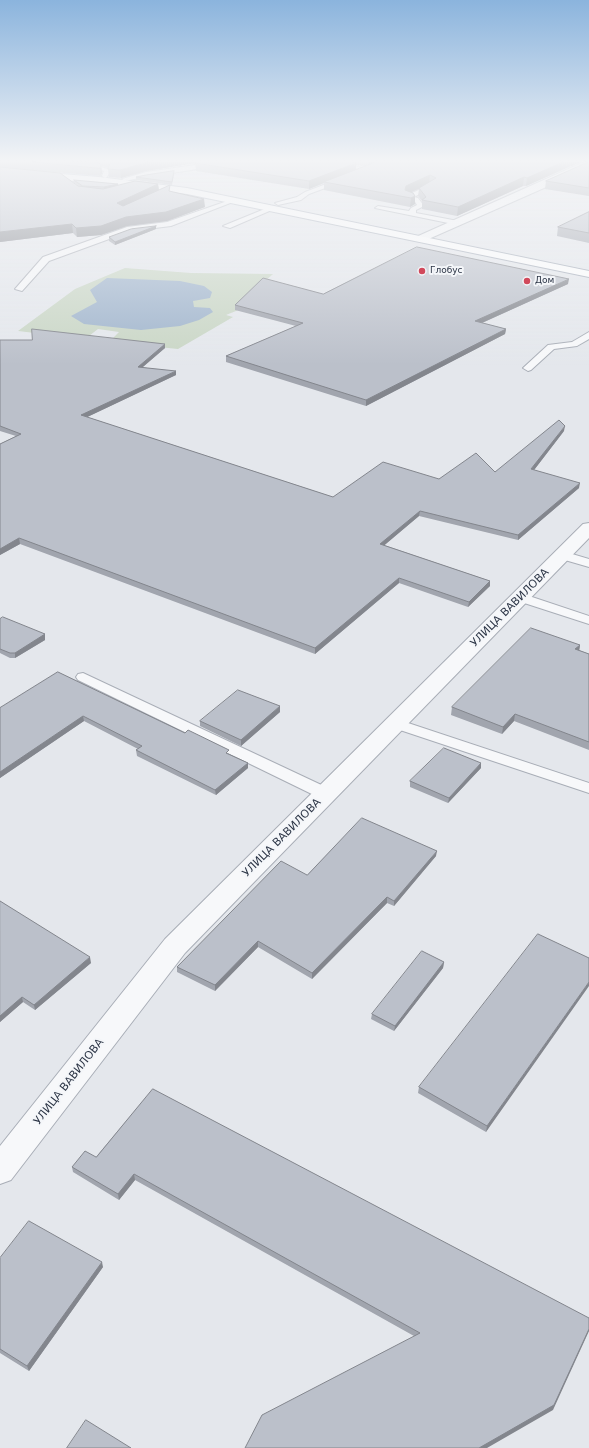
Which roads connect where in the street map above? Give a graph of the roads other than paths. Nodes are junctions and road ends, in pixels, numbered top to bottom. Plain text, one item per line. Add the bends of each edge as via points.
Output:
1 (128, 230) edge
2 (388, 230) edge
3 (440, 230) edge
4 (424, 237) junction
5 (589, 267) edge
6 (589, 274) edge
7 (19, 289) dead end
8 (589, 335) edge
9 (528, 368) dead end
10 (589, 528) edge
11 (562, 555) junction
12 (589, 564) edge
13 (520, 597) junction
14 (589, 620) edge
15 (83, 677) dead end
16 (396, 724) junction
17 (589, 788) edge
18 (326, 794) junction
19 (0, 1170) edge

1 - 7 lane via 46,259
2 - 4 main road
3 - 4 street
4 - 5 main road
4 - 6 main road
8 - 9 lane via 574,344 551,347
10 - 11 street, УЛИЦА ВАВИЛОВА
11 - 12 lane
11 - 13 street, УЛИЦА ВАВИЛОВА
13 - 14 lane
13 - 16 street, УЛИЦА ВАВИЛОВА
15 - 18 lane
16 - 17 lane
16 - 18 street, УЛИЦА ВАВИЛОВА
18 - 19 street, УЛИЦА ВАВИЛОВА via 175,946

